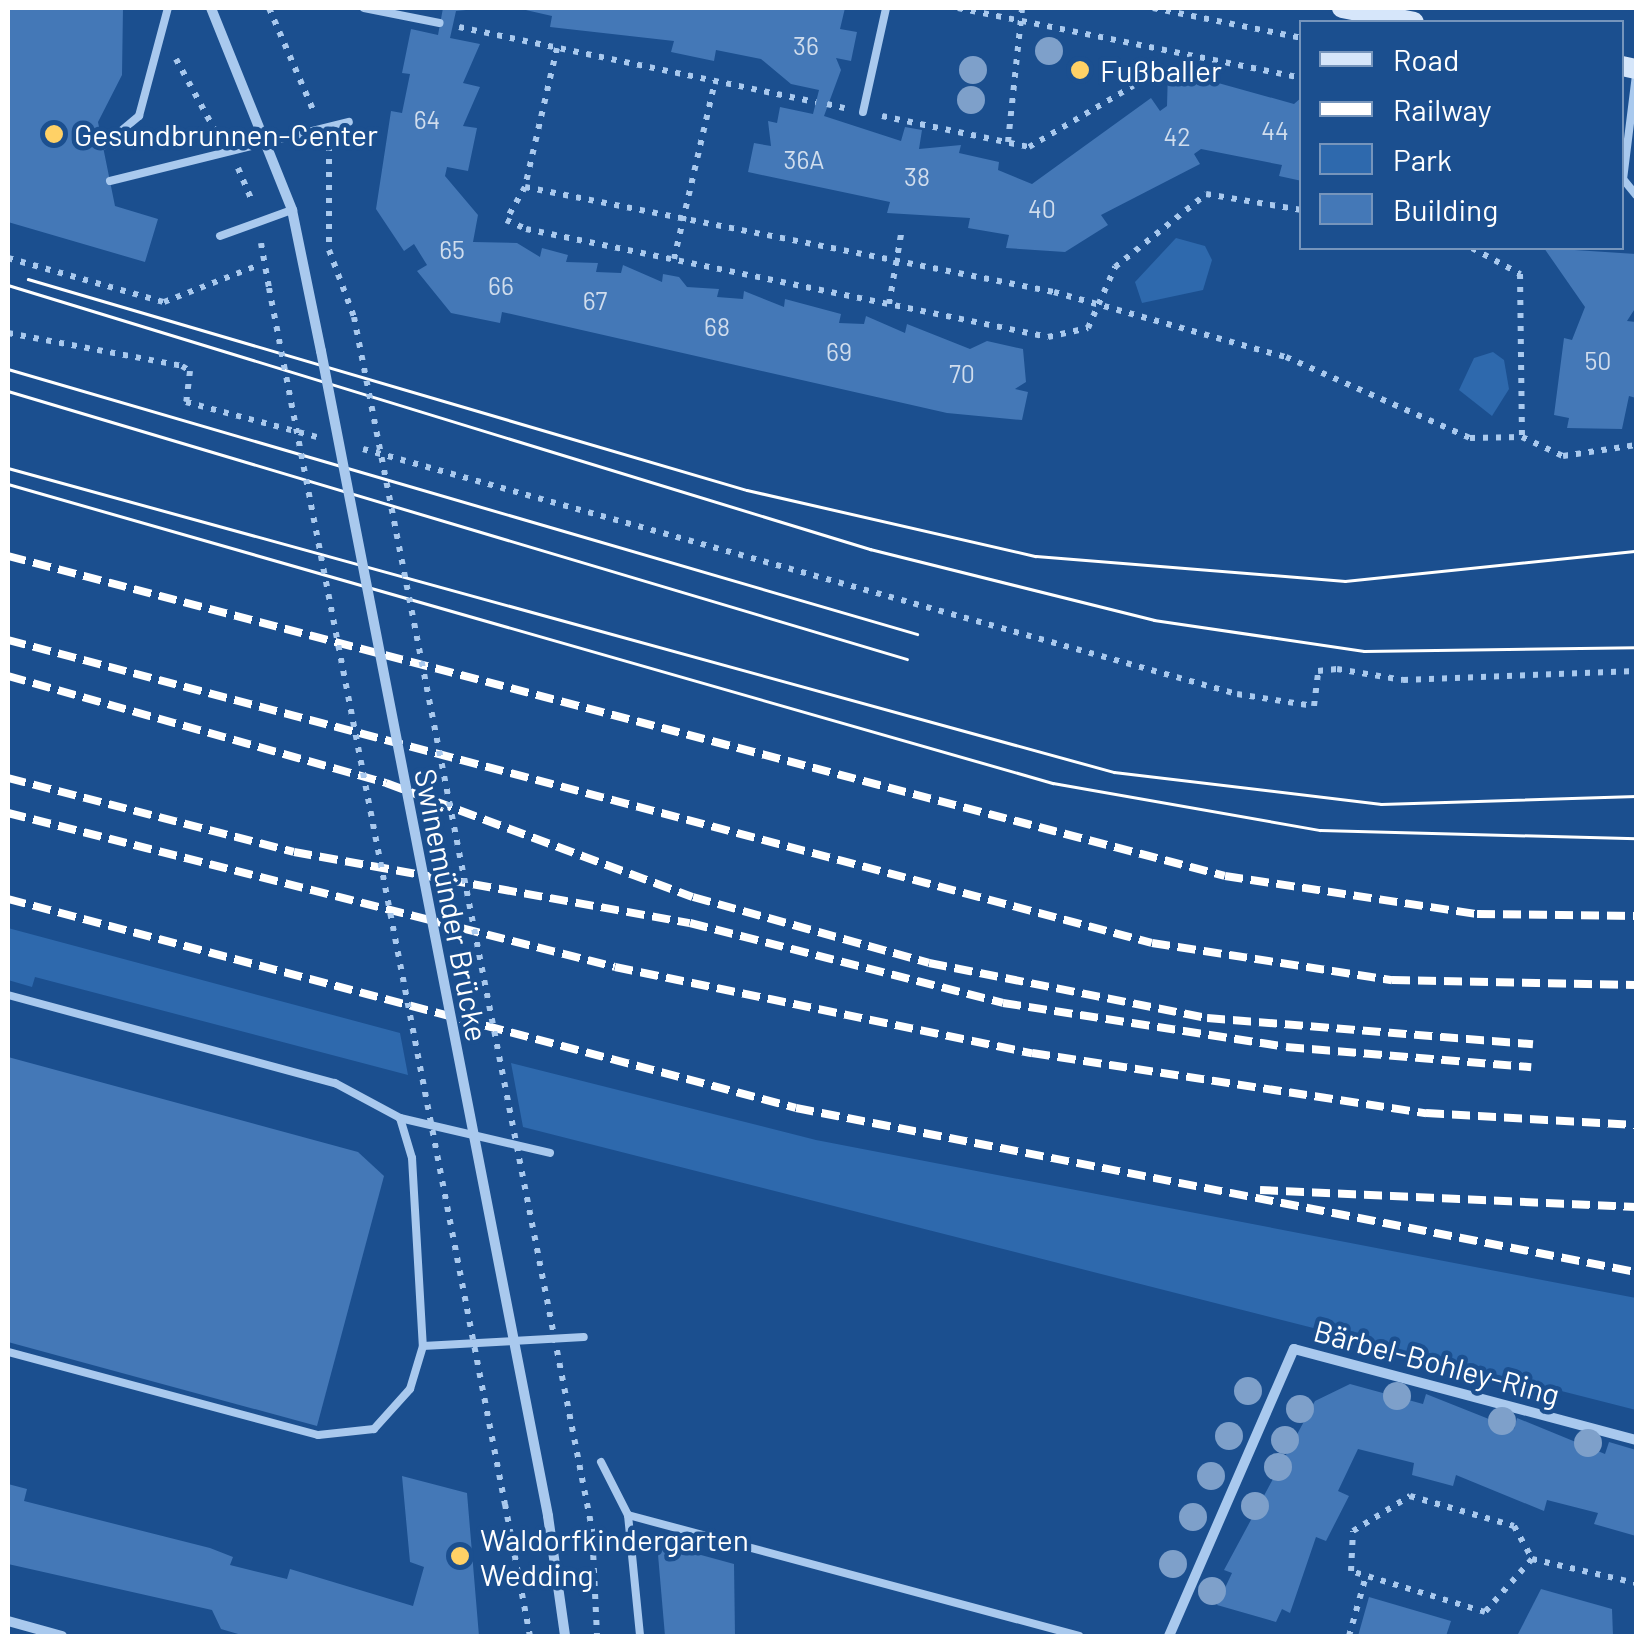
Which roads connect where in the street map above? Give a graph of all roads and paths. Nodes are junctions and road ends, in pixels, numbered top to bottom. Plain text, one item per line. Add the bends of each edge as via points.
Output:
1 (168, 8) edge
2 (210, 8) edge
3 (364, 8) edge
4 (886, 8) edge
5 (958, 8) edge
6 (1022, 8) edge
7 (1153, 8) edge
8 (1342, 8) edge
9 (1019, 20) junction
10 (1404, 20) edge
11 (440, 23) dead end
12 (453, 26) dead end
13 (1299, 37) edge
14 (557, 48) junction
15 (1636, 72) edge
16 (1299, 77) edge
17 (715, 81) junction
18 (1132, 86) dead end
19 (816, 102) dead end
20 (827, 104) dead end
21 (863, 112) junction
22 (349, 122) dead end
23 (1008, 142) junction
24 (102, 146) dead end
25 (268, 147) junction
26 (110, 180) dead end
27 (526, 187) junction
28 (1636, 195) edge
29 (292, 210) junction
30 (1299, 210) edge
31 (682, 218) junction
32 (902, 229) dead end
33 (220, 236) dead end
34 (329, 242) dead end
35 (1476, 250) edge
36 (8, 258) edge
37 (674, 259) junction
38 (892, 260) junction
39 (259, 265) dead end
40 (269, 288) dead end
41 (889, 304) junction
42 (1098, 309) junction
43 (8, 333) edge
44 (1522, 437) junction
45 (336, 442) dead end
46 (1636, 445) edge
47 (354, 446) dead end
48 (1636, 671) edge
49 (8, 995) edge
50 (400, 1118) junction
51 (550, 1153) dead end
52 (584, 1337) dead end
53 (423, 1346) junction
54 (8, 1352) edge
55 (1636, 1440) edge
56 (601, 1462) dead end
57 (628, 1515) junction
58 (1532, 1559) junction
59 (1366, 1576) junction
60 (1636, 1583) edge
61 (8, 1622) edge
62 (62, 1636) edge
63 (530, 1636) edge
64 (565, 1636) edge
65 (597, 1636) edge
66 (640, 1636) edge
67 (1079, 1636) edge
68 (1169, 1636) edge
69 (1349, 1636) edge

1 - 24 lane via 139,116
2 - 25 street, Swinemünder Brücke
3 - 11 lane
4 - 21 lane
5 - 9 path
6 - 9 path
7 - 13 path
8 - 10 street
9 - 16 path
9 - 23 path
12 - 14 path
14 - 17 path
14 - 27 path
15 - 28 lane via 1624,179
17 - 19 path
17 - 31 path
18 - 23 path via 1029,147
20 - 21 path
21 - 23 path
22 - 25 lane
25 - 26 lane
25 - 29 street, Swinemünder Brücke
27 - 31 path
27 - 37 path via 506,220 526,230
29 - 33 lane
29 - 64 street, Swinemünder Brücke, bridge via 548,1516
30 - 42 path via 1206,194 1116,267
31 - 37 path
31 - 38 path
32 - 38 path
34 - 65 path, bridge via 354,316 592,1529
35 - 44 path via 1520,274
36 - 39 path via 164,302
37 - 41 path
38 - 41 path
38 - 42 path
40 - 63 path, bridge
41 - 42 path via 1048,337 1088,328
42 - 44 path via 1286,357 1470,438
43 - 45 path via 182,366 190,371 186,402
44 - 46 path via 1563,456
47 - 48 path via 1237,694 1314,706 1318,672 1337,669 1403,680
49 - 50 lane via 335,1083
50 - 51 lane
50 - 53 lane via 412,1158
52 - 53 lane
53 - 54 lane via 410,1389 374,1429 318,1436
55 - 68 street, Bärbel-Bohley-Ring via 1294,1349
56 - 57 lane
57 - 66 lane
57 - 67 lane
58 - 59 path via 1485,1612
58 - 59 path via 1514,1526 1410,1496 1353,1531 1351,1571
58 - 60 path
59 - 69 path
61 - 62 street

